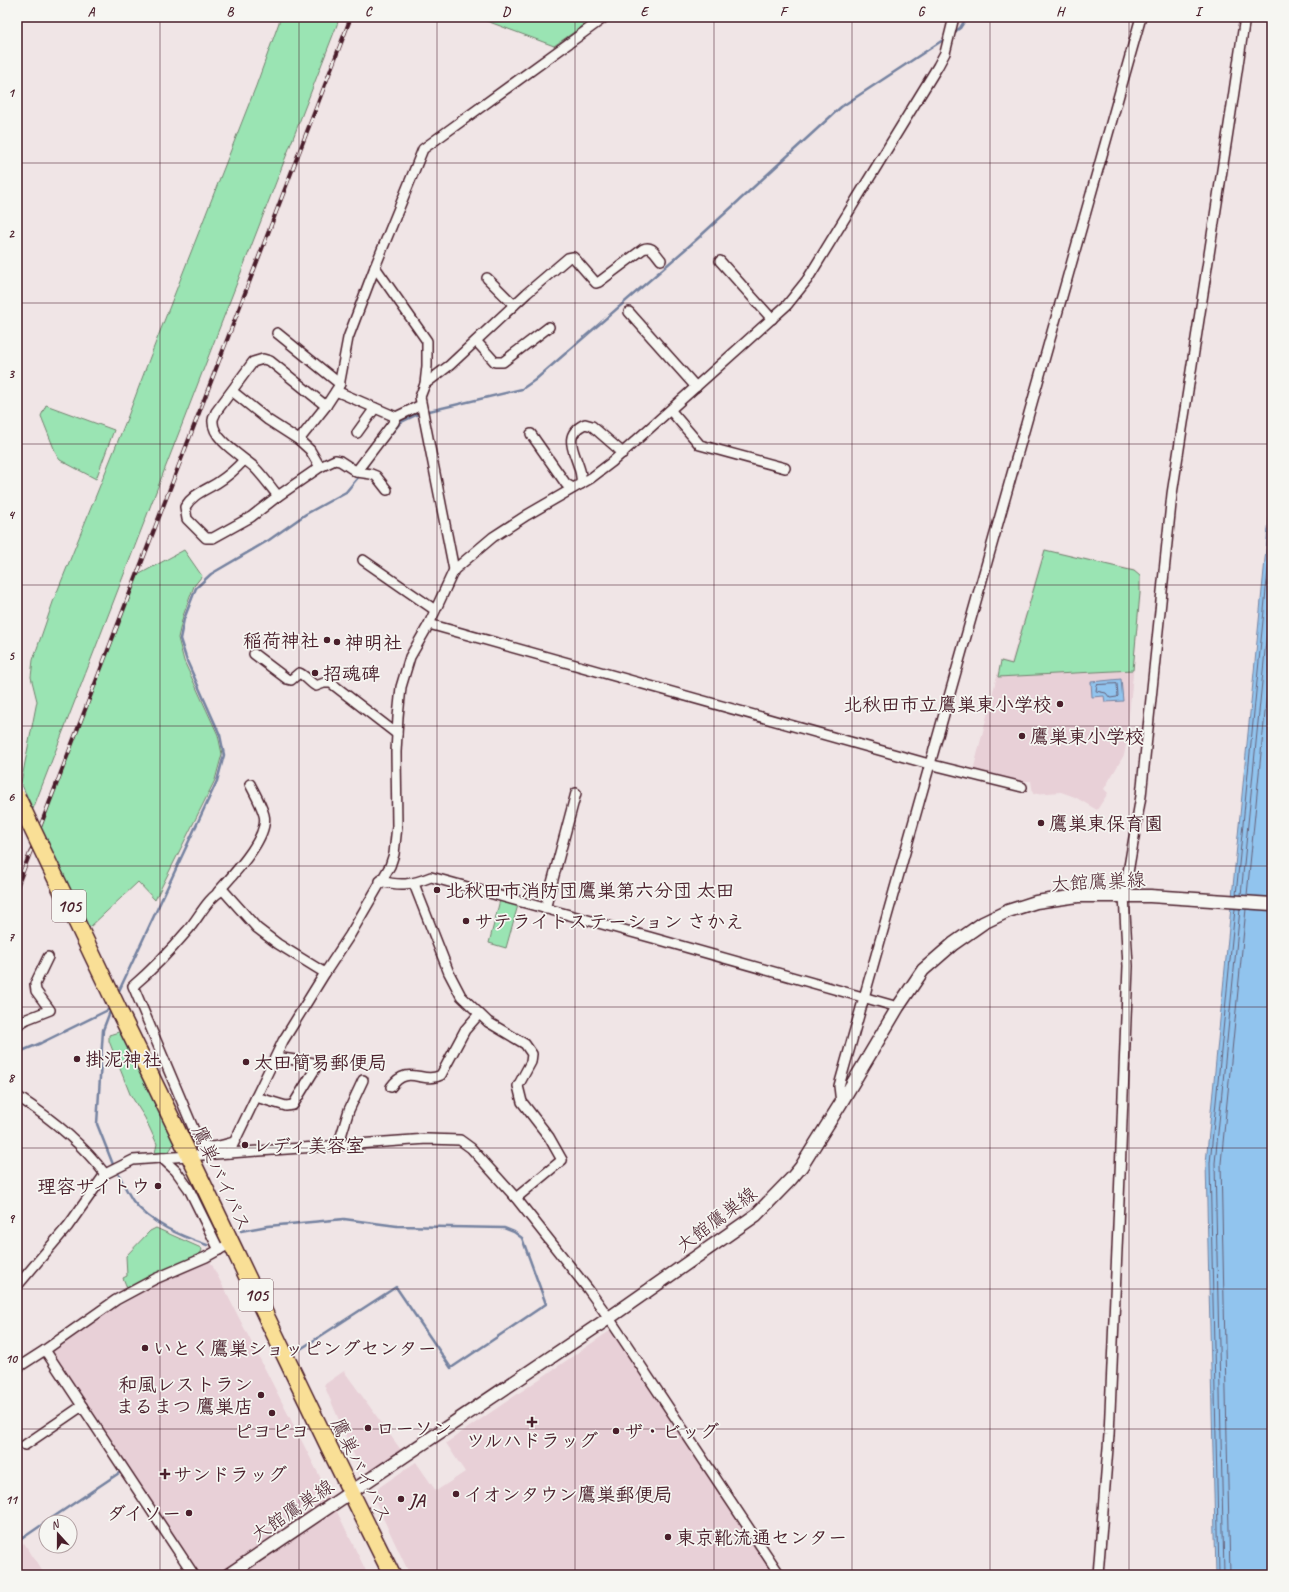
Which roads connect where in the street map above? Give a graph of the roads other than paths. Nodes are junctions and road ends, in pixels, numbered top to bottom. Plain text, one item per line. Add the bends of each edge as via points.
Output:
1 (605, 17) edge
2 (954, 17) edge
3 (1141, 17) edge
4 (1245, 17) edge
5 (661, 260) dead end
6 (720, 261) dead end
7 (375, 266) junction
8 (487, 278) dead end
9 (514, 305) junction
10 (629, 312) dead end
11 (772, 319) junction
12 (549, 327) dead end
13 (277, 333) dead end
14 (476, 341) junction
15 (425, 384) junction
16 (338, 388) junction
17 (696, 388) junction
18 (232, 391) junction
19 (326, 406) junction
20 (375, 408) junction
21 (422, 411) junction
22 (671, 411) junction
23 (396, 417) junction
24 (356, 433) dead end
25 (531, 434) dead end
26 (299, 440) junction
27 (623, 453) junction
28 (244, 460) junction
29 (320, 467) junction
30 (785, 468) dead end
31 (359, 473) junction
32 (577, 486) junction
33 (387, 490) dead end
34 (278, 496) junction
35 (363, 560) dead end
36 (454, 570) junction
37 (435, 610) junction
38 (428, 624) junction
39 (254, 654) dead end
40 (397, 734) junction
41 (929, 764) junction
42 (250, 784) dead end
43 (1022, 787) dead end
44 (576, 793) dead end
45 (17, 797) edge
46 (380, 881) junction
47 (414, 884) junction
48 (218, 892) junction
49 (1124, 896) junction
50 (1272, 904) edge
51 (545, 909) junction
52 (48, 957) dead end
53 (325, 973) junction
54 (864, 999) junction
55 (898, 1007) junction
56 (479, 1014) junction
57 (17, 1025) edge
58 (276, 1057) junction
59 (363, 1080) dead end
60 (391, 1087) dead end
61 (17, 1096) edge
62 (256, 1097) junction
63 (841, 1103) junction
64 (234, 1142) junction
65 (338, 1146) junction
66 (229, 1153) junction
67 (191, 1157) junction
68 (162, 1158) junction
69 (105, 1174) junction
70 (516, 1198) junction
71 (225, 1247) junction
72 (17, 1286) edge
73 (609, 1318) junction
74 (45, 1350) junction
75 (17, 1368) edge
76 (82, 1406) junction
77 (24, 1445) dead end
78 (351, 1493) junction
79 (194, 1575) edge
80 (228, 1575) edge
81 (392, 1575) edge
82 (780, 1575) edge
83 (1098, 1575) edge

1 - 7 street via 423,149
2 - 11 street via 945,53 938,66 807,280
3 - 41 street
4 - 49 street via 1172,494 1141,796
5 - 9 street via 648,247 596,282 573,257 568,258
6 - 11 street
7 - 15 street via 427,341
7 - 16 street via 348,338
8 - 9 street
9 - 14 street
10 - 17 street
11 - 17 street
12 - 14 street via 503,362 498,363
13 - 16 street
14 - 15 street
15 - 21 street via 420,397
16 - 19 street
16 - 20 street
17 - 22 street
18 - 19 street via 253,362 263,359 270,361
18 - 26 street via 268,420
18 - 28 street via 216,412 213,428
19 - 26 street
20 - 23 street
20 - 24 street
21 - 23 street
21 - 36 street
22 - 27 street
22 - 30 street via 700,445
23 - 31 street
25 - 32 street via 566,484
26 - 29 street via 310,450
27 - 32 street
27 - 32 street via 592,426 585,424 577,428 573,434 572,451 581,470
28 - 34 street via 257,470
28 - 34 street via 233,472 198,492 187,503 187,519 197,531 206,538 213,538 251,517
29 - 31 street via 335,460
29 - 34 street
31 - 33 street via 376,476
32 - 36 street via 493,537
35 - 37 street
36 - 37 street
37 - 38 street
38 - 40 street via 410,657 401,687
38 - 41 street
39 - 40 street via 287,679 291,680 299,673 316,686 331,683
40 - 46 street via 397,826 394,854
41 - 43 street
41 - 54 street
42 - 48 street via 264,816 264,825 257,843
44 - 51 street
45 - 67 highway, 鷹巣バイパス / 105, bridge via 120,1015
46 - 47 street
46 - 53 street
47 - 51 street via 431,877
47 - 56 street via 449,973 461,996
48 - 53 street via 223,890 257,928 278,944
48 - 64 street via 189,930 158,964 133,986 199,1142 203,1146 212,1147
49 - 50 main road, 大館鷹巣線
49 - 55 main road, 大館鷹巣線 via 1078,896 1036,902 989,920 953,944 923,970
49 - 83 street via 1128,966 1118,1241 1109,1435
51 - 54 street
52 - 57 street via 35,984 36,991 50,1010
53 - 58 street via 283,1041
54 - 55 street
54 - 63 street via 839,1086
55 - 63 main road, 大館鷹巣線
56 - 60 street via 465,1030 441,1075 401,1077 396,1079
56 - 70 street via 525,1044 532,1054 531,1062 518,1086 522,1102 562,1160
58 - 62 street
58 - 62 street via 314,1063 315,1069 293,1105 286,1106
59 - 65 street via 349,1110
61 - 69 street via 42,1113 94,1159
62 - 64 street
63 - 73 main road, 大館鷹巣線 via 801,1167 756,1215
64 - 66 street
65 - 66 street
65 - 70 street via 427,1139 460,1140 471,1148
66 - 67 street
67 - 68 street
67 - 71 highway, 鷹巣バイパス / 105
68 - 69 street via 133,1160
68 - 71 street via 176,1171 189,1189
69 - 72 street via 68,1226
70 - 73 street
71 - 74 street via 116,1300
71 - 78 highway, 鷹巣バイパス / 105
73 - 78 main road, 大館鷹巣線
73 - 82 street
74 - 75 street
74 - 76 street
76 - 77 street
76 - 79 street
78 - 80 main road, 大館鷹巣線
78 - 81 highway, 鷹巣バイパス / 105

